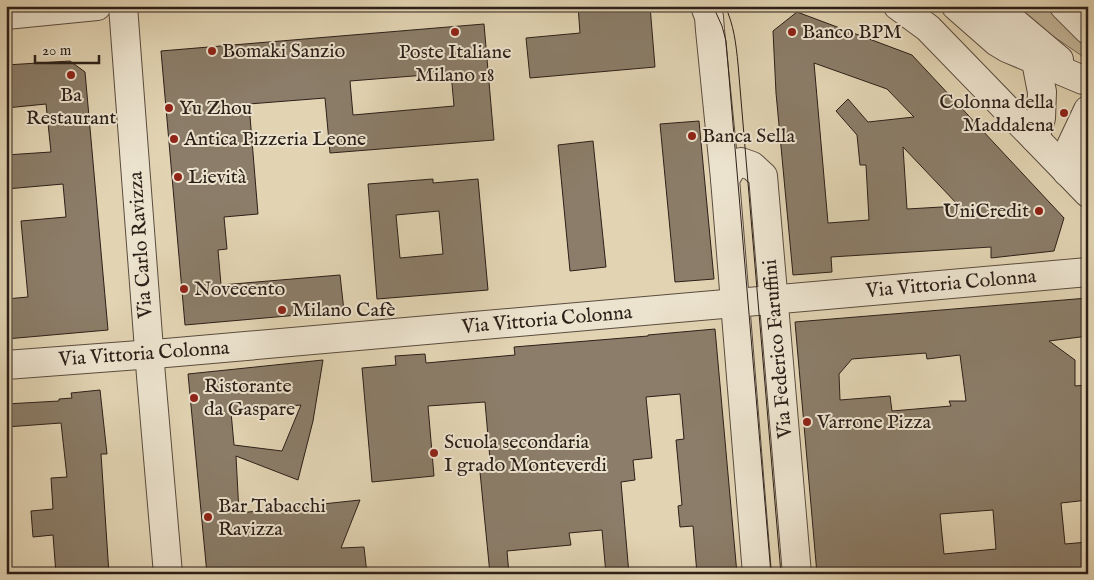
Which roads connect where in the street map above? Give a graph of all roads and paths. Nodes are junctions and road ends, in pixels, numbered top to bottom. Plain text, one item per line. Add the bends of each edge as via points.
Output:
1 (97, 6) edge
2 (123, 6) edge
3 (705, 6) edge
4 (898, 6) edge
5 (956, 6) edge
6 (995, 6) edge
7 (1064, 6) edge
8 (6, 15) edge
9 (1088, 30) edge
10 (1034, 50) junction
11 (1085, 81) edge
12 (1088, 110) edge
13 (1035, 138) junction
14 (1067, 172) junction
15 (725, 179) junction
16 (1088, 193) edge
17 (1088, 272) edge
18 (774, 300) junction
19 (735, 304) junction
20 (149, 355) junction
21 (6, 365) edge
22 (168, 574) edge
23 (757, 574) edge
24 (797, 574) edge

1 - 8 street
2 - 20 street, Via Carlo Ravizza
3 - 15 street, Via Federico Faruffini via 709,17
4 - 13 street via 928,28
5 - 10 street via 997,42
6 - 10 street
7 - 9 street
10 - 11 street
10 - 13 street via 1042,92 1041,118
12 - 14 street via 1070,146
13 - 14 street
14 - 16 street
15 - 18 street, Via Federico Faruffini via 741,162 752,166 763,176
15 - 19 street, Via Federico Faruffini
17 - 18 street, Via Vittoria Colonna
18 - 19 street, Via Vittoria Colonna
18 - 24 street, Via Federico Faruffini
19 - 20 street, Via Vittoria Colonna
19 - 23 street, Via Federico Faruffini
20 - 21 street, Via Vittoria Colonna
20 - 22 street, Via Carlo Ravizza

